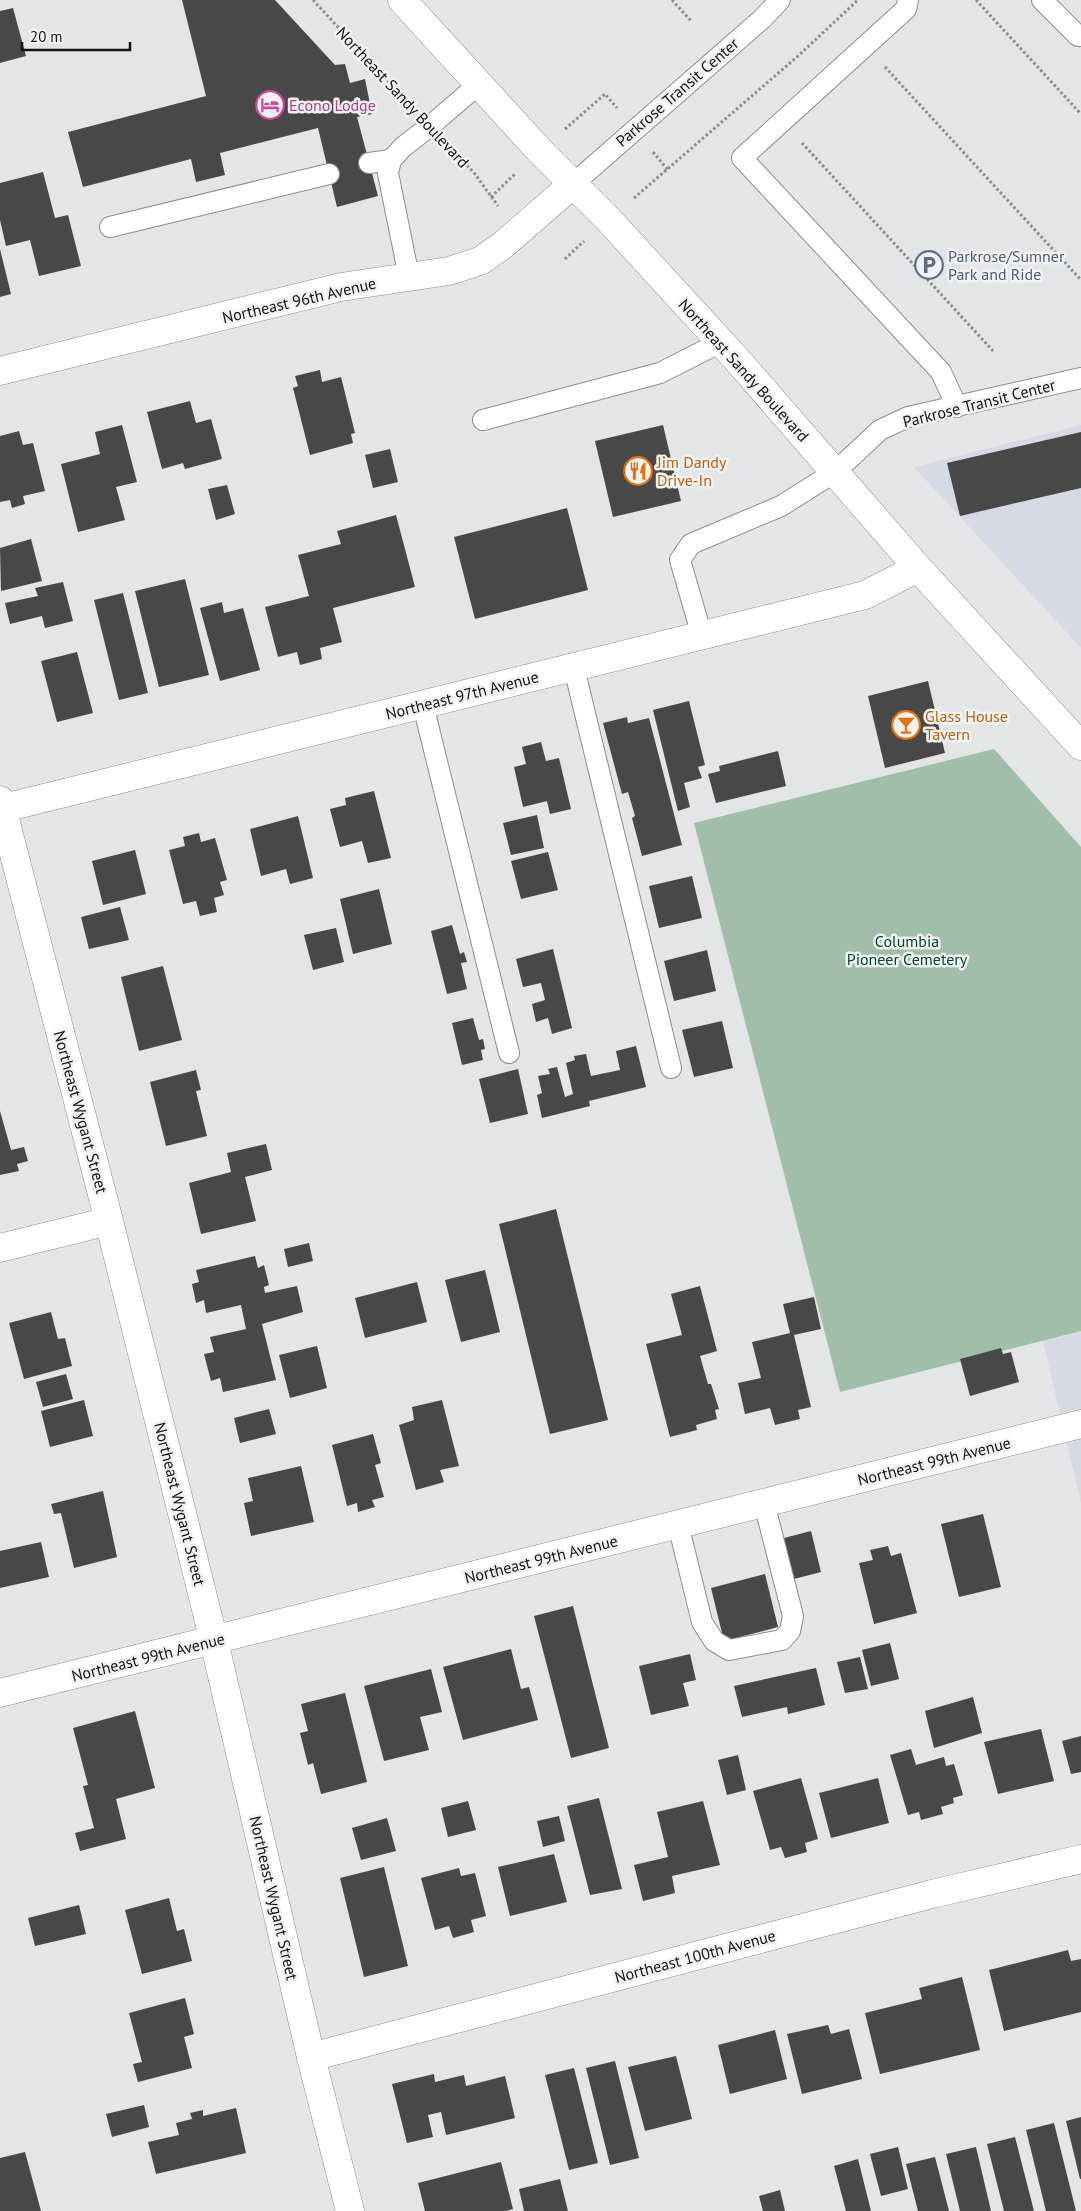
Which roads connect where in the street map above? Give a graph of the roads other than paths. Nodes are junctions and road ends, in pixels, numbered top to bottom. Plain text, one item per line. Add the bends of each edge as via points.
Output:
1 (402, 0) edge
2 (780, 0) edge
3 (1042, 0) edge
4 (907, 5) edge
5 (1081, 36) edge
6 (479, 84) junction
7 (391, 160) junction
8 (369, 163) dead end
9 (328, 174) dead end
10 (573, 184) junction
11 (110, 227) dead end
12 (409, 277) junction
13 (721, 342) junction
14 (0, 371) edge
15 (1081, 378) edge
16 (957, 407) junction
17 (483, 420) dead end
18 (835, 472) junction
19 (918, 568) junction
20 (702, 636) junction
21 (574, 668) junction
22 (423, 705) junction
23 (1081, 746) edge
24 (1, 806) edge
25 (509, 1053) dead end
26 (671, 1068) dead end
27 (109, 1221) junction
28 (0, 1248) edge
29 (1081, 1424) edge
30 (764, 1503) junction
31 (678, 1524) junction
32 (214, 1640) junction
33 (0, 1693) edge
34 (1081, 1859) edge
35 (311, 2057) junction
36 (350, 2211) edge

1 - 6 street, Northeast Sandy Boulevard
2 - 10 lane, Parkrose Transit Center
3 - 5 lane
4 - 16 lane via 742,158 941,372
6 - 7 lane
6 - 10 street, Northeast Sandy Boulevard
7 - 8 lane
7 - 12 lane via 388,173
9 - 11 lane
10 - 12 street, Northeast 96th Avenue via 480,261 449,271
10 - 13 street, Northeast Sandy Boulevard
12 - 14 street, Northeast 96th Avenue via 341,288
13 - 17 lane via 660,373
13 - 18 street, Northeast Sandy Boulevard
15 - 16 lane, Parkrose Transit Center
16 - 18 lane, Parkrose Transit Center via 908,417 880,430
18 - 19 street, Northeast Sandy Boulevard
18 - 20 lane, Parkrose Transit Center via 781,506 691,544 680,560
19 - 20 street, Northeast 97th Avenue via 865,595
19 - 23 street, Northeast Sandy Boulevard
20 - 21 street, Northeast 97th Avenue
21 - 22 street, Northeast 97th Avenue
21 - 26 lane
22 - 24 street, Northeast 97th Avenue
22 - 25 lane
24 - 27 street, Northeast Wygant Street
27 - 28 street
27 - 32 street, Northeast Wygant Street
29 - 30 street, Northeast 99th Avenue
30 - 31 street, Northeast 99th Avenue
30 - 31 lane via 793,1616 790,1630 782,1640 729,1650 714,1641 702,1622
31 - 32 street, Northeast 99th Avenue
32 - 33 street, Northeast 99th Avenue
32 - 35 street, Northeast Wygant Street
34 - 35 street, Northeast 100th Avenue via 932,1894
35 - 36 street, Northeast Wygant Street

